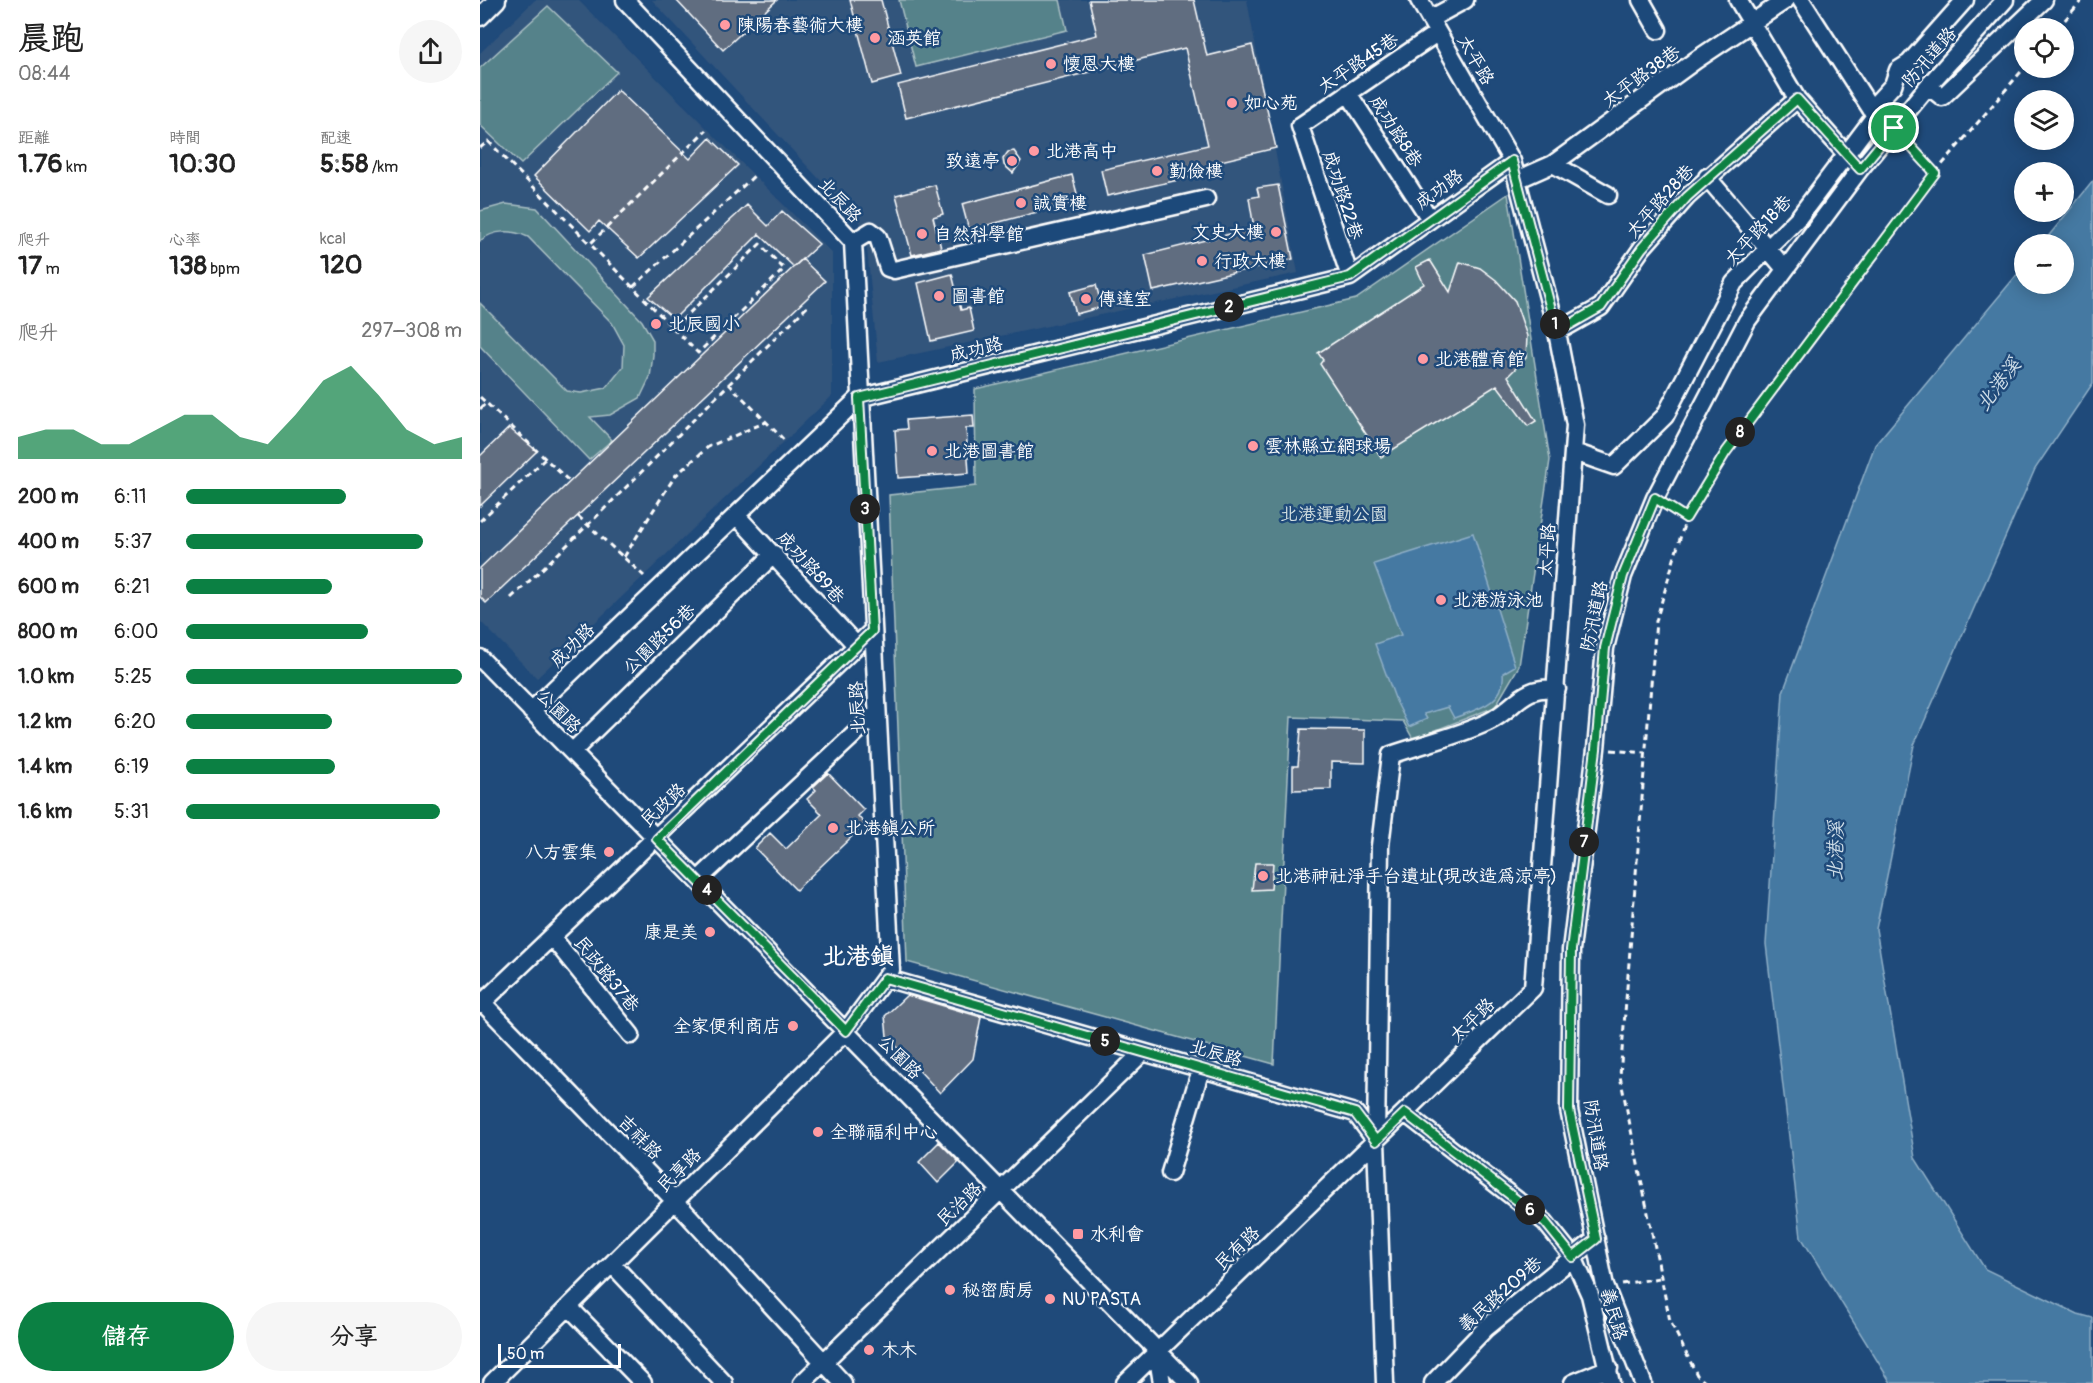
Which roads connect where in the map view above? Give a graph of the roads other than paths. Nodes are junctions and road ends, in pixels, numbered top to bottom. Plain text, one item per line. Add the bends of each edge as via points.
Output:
1 (497, 0) edge
2 (625, 0) edge
3 (1419, 0) edge
4 (1465, 0) edge
5 (1641, 0) edge
6 (1738, 0) edge
7 (1786, 0) edge
8 (1801, 0) edge
9 (2005, 0) edge
10 (2044, 0) edge
11 (1958, 2) edge
12 (480, 17) edge
13 (1751, 23) junction
14 (1434, 26) junction
15 (1658, 30) dead end
16 (1928, 86) junction
17 (1348, 93) junction
18 (1797, 99) junction
19 (1871, 109) junction
20 (1300, 126) joint
21 (1846, 154) junction
22 (1512, 161) junction
23 (1553, 164) junction
24 (1860, 169) junction
25 (1707, 177) junction
26 (1517, 180) junction
27 (1608, 195) dead end
28 (1206, 199) dead end
29 (1430, 219) junction
30 (853, 242) junction
31 (1768, 249) junction
32 (1785, 269) junction
33 (1350, 277) junction
34 (1557, 332) junction
35 (859, 398) junction
36 (1574, 452) junction
37 (736, 515) junction
38 (774, 554) junction
39 (872, 631) junction
40 (855, 645) junction
41 (480, 658) edge
42 (1557, 689) junction
43 (531, 711) junction
44 (876, 714) junction
45 (572, 752) junction
46 (657, 839) junction
47 (698, 880) junction
48 (552, 937) junction
49 (885, 978) junction
50 (481, 1002) edge
51 (846, 1031) junction
52 (632, 1035) dead end
53 (1143, 1052) junction
54 (1201, 1069) junction
55 (1405, 1113) junction
56 (1376, 1141) junction
57 (1170, 1173) dead end
58 (1002, 1190) junction
59 (675, 1202) junction
60 (1596, 1239) junction
61 (1573, 1257) junction
62 (612, 1264) junction
63 (569, 1307) junction
64 (1157, 1352) junction
65 (822, 1362) junction
66 (1610, 1376) edge
67 (492, 1383) edge
68 (643, 1383) edge
69 (724, 1383) edge
70 (802, 1383) edge
71 (843, 1383) edge
72 (1125, 1383) edge
73 (1162, 1383) edge
74 (1189, 1383) edge
75 (1385, 1383) edge
76 (1433, 1383) edge
77 (1574, 1383) edge
78 (1643, 1383) edge

1 - 12 street
2 - 30 street, 北辰路
3 - 14 street, 太平路
4 - 14 street, 太平路45巷
5 - 15 street
6 - 13 street
7 - 13 street, 太平路38巷
8 - 19 street
9 - 16 street, 防汛道路
10 - 16 street via 1942,97
11 - 19 street, 太平路18巷 via 1909,63 1898,70 1893,85
13 - 18 street
13 - 23 street, 太平路38巷
14 - 17 street, 太平路45巷
14 - 22 street, 太平路
16 - 24 street, 防汛道路
17 - 20 street, 太平路45巷
17 - 29 street, 成功路8巷
18 - 21 street
18 - 25 street, 太平路28巷
19 - 21 street, 太平路18巷 via 1875,116
20 - 33 street, 成功路22巷
21 - 24 street
21 - 31 street, 太平路18巷 via 1799,217
22 - 26 street, 太平路
22 - 29 street, 成功路
23 - 26 street, 太平路38巷
23 - 27 street
24 - 32 street, 防汛道路
25 - 31 street
25 - 34 street, 太平路28巷 via 1642,248 1601,307
26 - 34 street, 太平路
28 - 30 street via 894,270 888,267 878,237 871,231
29 - 33 street, 成功路
30 - 35 street, 北辰路
31 - 32 street
31 - 36 street, 太平路18巷 via 1734,284 1665,416 1614,466
32 - 60 street, 防汛道路 via 1747,321 1655,498 1623,576 1605,648 1571,950 1569,1110
33 - 35 street, 成功路
34 - 36 street, 太平路 via 1575,425
35 - 37 street, 成功路
35 - 39 street, 北辰路
36 - 42 street, 太平路
37 - 38 street, 成功路89巷
37 - 43 street, 成功路
38 - 40 street, 成功路89巷
38 - 45 street, 公園路56巷
39 - 40 street, 民政路
39 - 44 street, 北辰路
40 - 46 street, 民政路
41 - 43 street, 公園路
42 - 55 street, 太平路 via 1533,988
42 - 56 street via 1541,687 1524,694 1490,721 1391,755 1380,846
43 - 45 street, 公園路
44 - 47 street
44 - 49 street, 北辰路 via 891,970
45 - 46 street, 公園路
46 - 47 street, 公園路
46 - 48 street, 民政路
47 - 51 street, 公園路
48 - 50 street, 民政路
48 - 52 street, 民政路37巷
49 - 51 street, 民享路
49 - 53 street, 北辰路
50 - 59 street, 吉祥路
51 - 58 street, 公園路
51 - 59 street, 民享路
53 - 54 street, 北辰路
53 - 58 street, 民治路
54 - 56 street, 北辰路 via 1355,1113
54 - 57 street
55 - 56 street, 太平路
55 - 61 street, 義民路 via 1545,1222
56 - 64 street, 民有路
56 - 75 street
58 - 64 street, 公園路
58 - 65 street, 民治路
59 - 62 street, 民享路
59 - 65 street, 吉祥路
60 - 61 street, 義民路209巷
60 - 78 street, 防汛道路 via 1605,1286
61 - 66 street, 義民路 via 1590,1295
61 - 76 street, 義民路209巷 via 1486,1328
62 - 63 street, 民享路
62 - 69 street
63 - 67 street, 民享路
63 - 68 street
64 - 72 street, 民有路
64 - 73 street
64 - 74 street, 公園路
65 - 70 street, 民治路
65 - 71 street, 吉祥路
66 - 77 street

